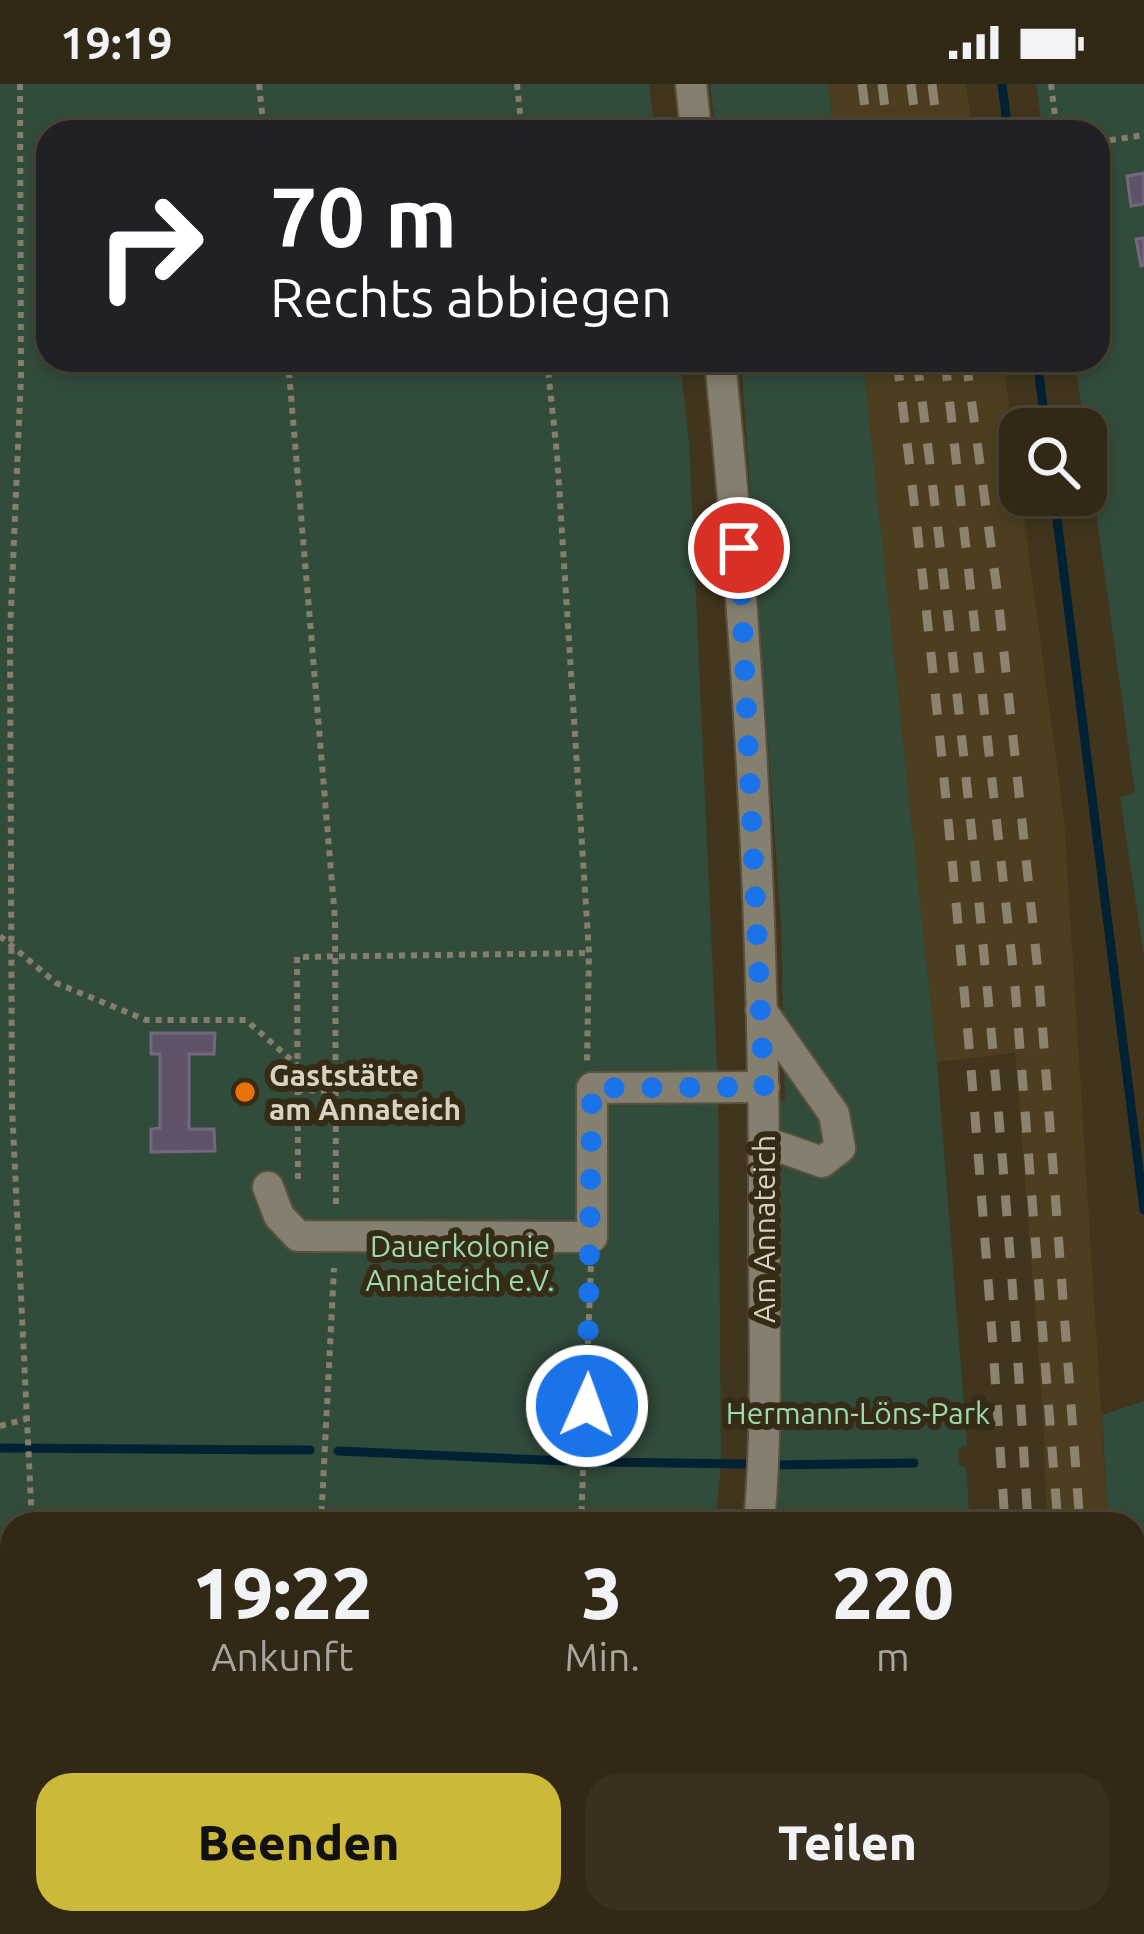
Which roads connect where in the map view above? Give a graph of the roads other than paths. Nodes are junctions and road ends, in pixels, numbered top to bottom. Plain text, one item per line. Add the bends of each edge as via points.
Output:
1 (691, 84) edge
2 (695, 120) edge
3 (720, 372) edge
4 (761, 1010) junction
5 (764, 1087) junction
6 (765, 1142) junction
7 (283, 1185) road end
8 (760, 1512) edge

1 - 2 street
3 - 4 street, Am Annateich via 739,548
4 - 5 street, Am Annateich
4 - 6 street via 834,1114 840,1148 822,1162
5 - 6 street, Am Annateich
5 - 7 street via 592,1088 592,1237 298,1236 279,1216
6 - 8 street, Am Annateich

